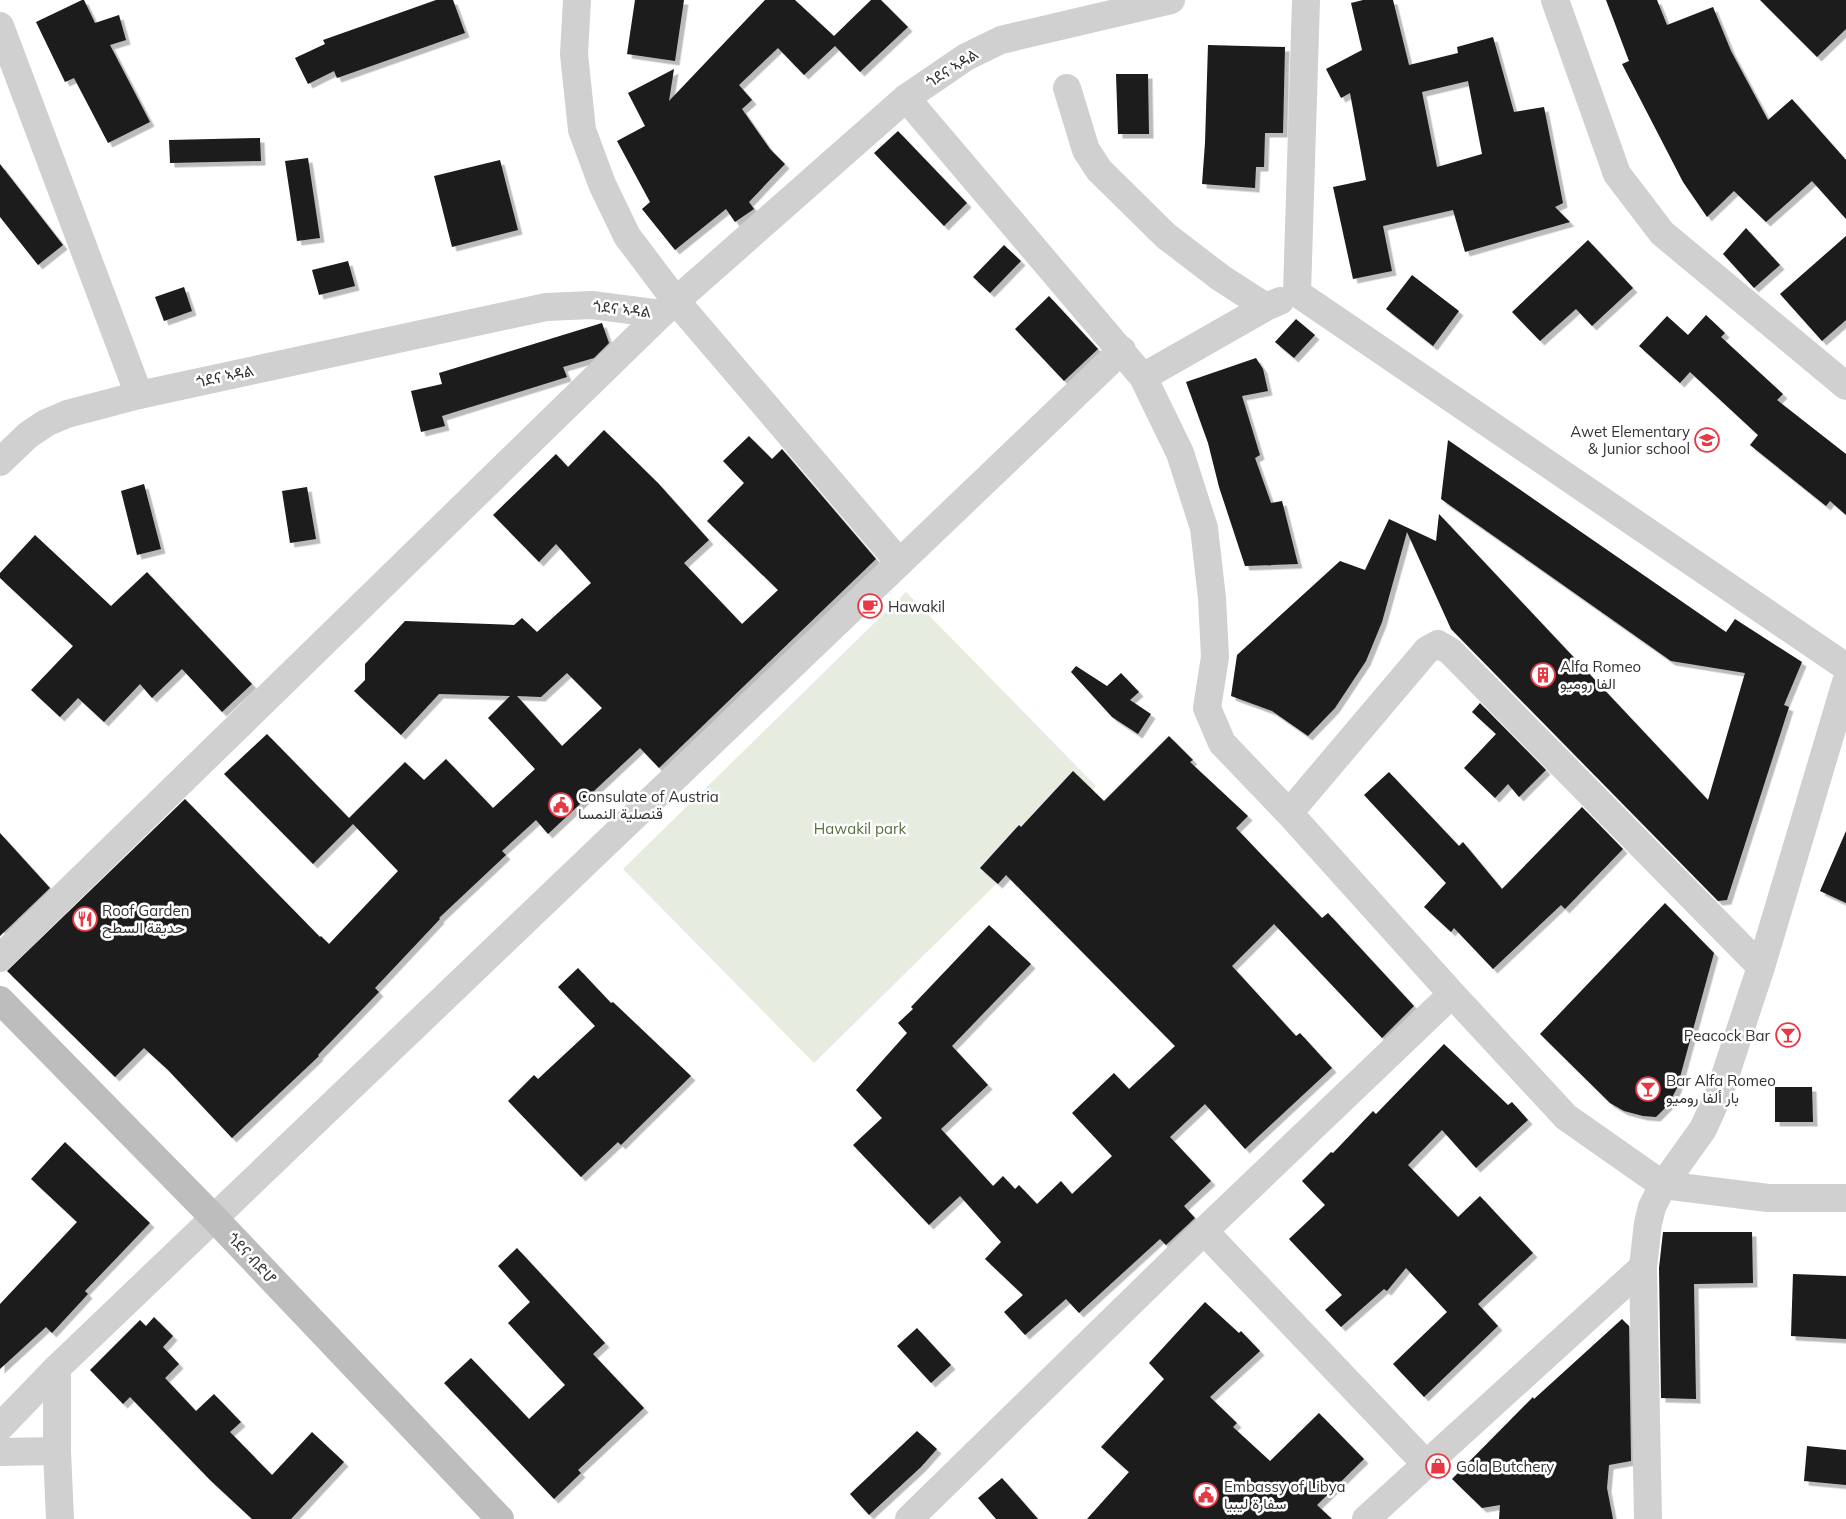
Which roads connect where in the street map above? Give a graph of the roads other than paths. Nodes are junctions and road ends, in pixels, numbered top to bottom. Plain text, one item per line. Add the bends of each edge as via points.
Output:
1 (577, 0) edge
2 (1171, 0) edge
3 (1306, 0) edge
4 (1555, 0) edge
5 (0, 26) edge
6 (1067, 88) dead end
7 (906, 98) junction
8 (1297, 293) junction
9 (669, 307) junction
10 (1266, 307) junction
11 (1122, 350) junction
12 (1143, 377) junction
13 (1846, 386) edge
14 (139, 395) junction
15 (0, 462) edge
16 (899, 562) junction
17 (1846, 667) edge
18 (1846, 682) edge
19 (1289, 813) junction
20 (0, 958) edge
21 (1761, 967) junction
22 (1452, 994) junction
23 (0, 1000) edge
24 (1663, 1185) junction
25 (1846, 1198) edge
26 (215, 1219) junction
27 (1204, 1231) junction
28 (1643, 1267) junction
29 (57, 1368) junction
30 (0, 1427) edge
31 (57, 1451) junction
32 (0, 1452) edge
33 (1426, 1464) junction
34 (60, 1519) edge
35 (500, 1519) edge
36 (909, 1519) edge
37 (1366, 1519) edge
38 (1648, 1519) edge

1 - 9 street via 574,54 582,130 602,184 627,236
2 - 7 street, ጎደና ኣዳል via 1001,40 966,57
3 - 8 street
4 - 13 street via 1617,174 1662,233
5 - 14 street
6 - 10 street via 1086,150 1099,170 1166,236
7 - 9 street, ጎደና ኣዳል
7 - 11 street
8 - 10 street
8 - 17 street
9 - 14 street, ጎደና ኣዳል via 546,307
9 - 16 street
9 - 20 street
10 - 12 street
11 - 12 street
11 - 16 street
12 - 19 street via 1180,453 1204,528 1215,657 1207,708 1222,743
14 - 15 street, ጎደና ኣዳል via 46,422
16 - 26 street
18 - 21 street
19 - 21 street via 1421,656 1438,644 1450,652
19 - 22 street
21 - 24 street via 1719,1094 1703,1129
22 - 24 street via 1566,1116
22 - 27 street
23 - 26 main road, ጎደና ብድሆ
24 - 25 street via 1768,1198
24 - 28 street via 1648,1223
26 - 29 street
26 - 35 main road, ጎደና ብድሆ
27 - 33 street
27 - 36 street
28 - 33 street
28 - 38 street
29 - 30 street
29 - 31 street
31 - 32 street
31 - 34 street
33 - 37 street

